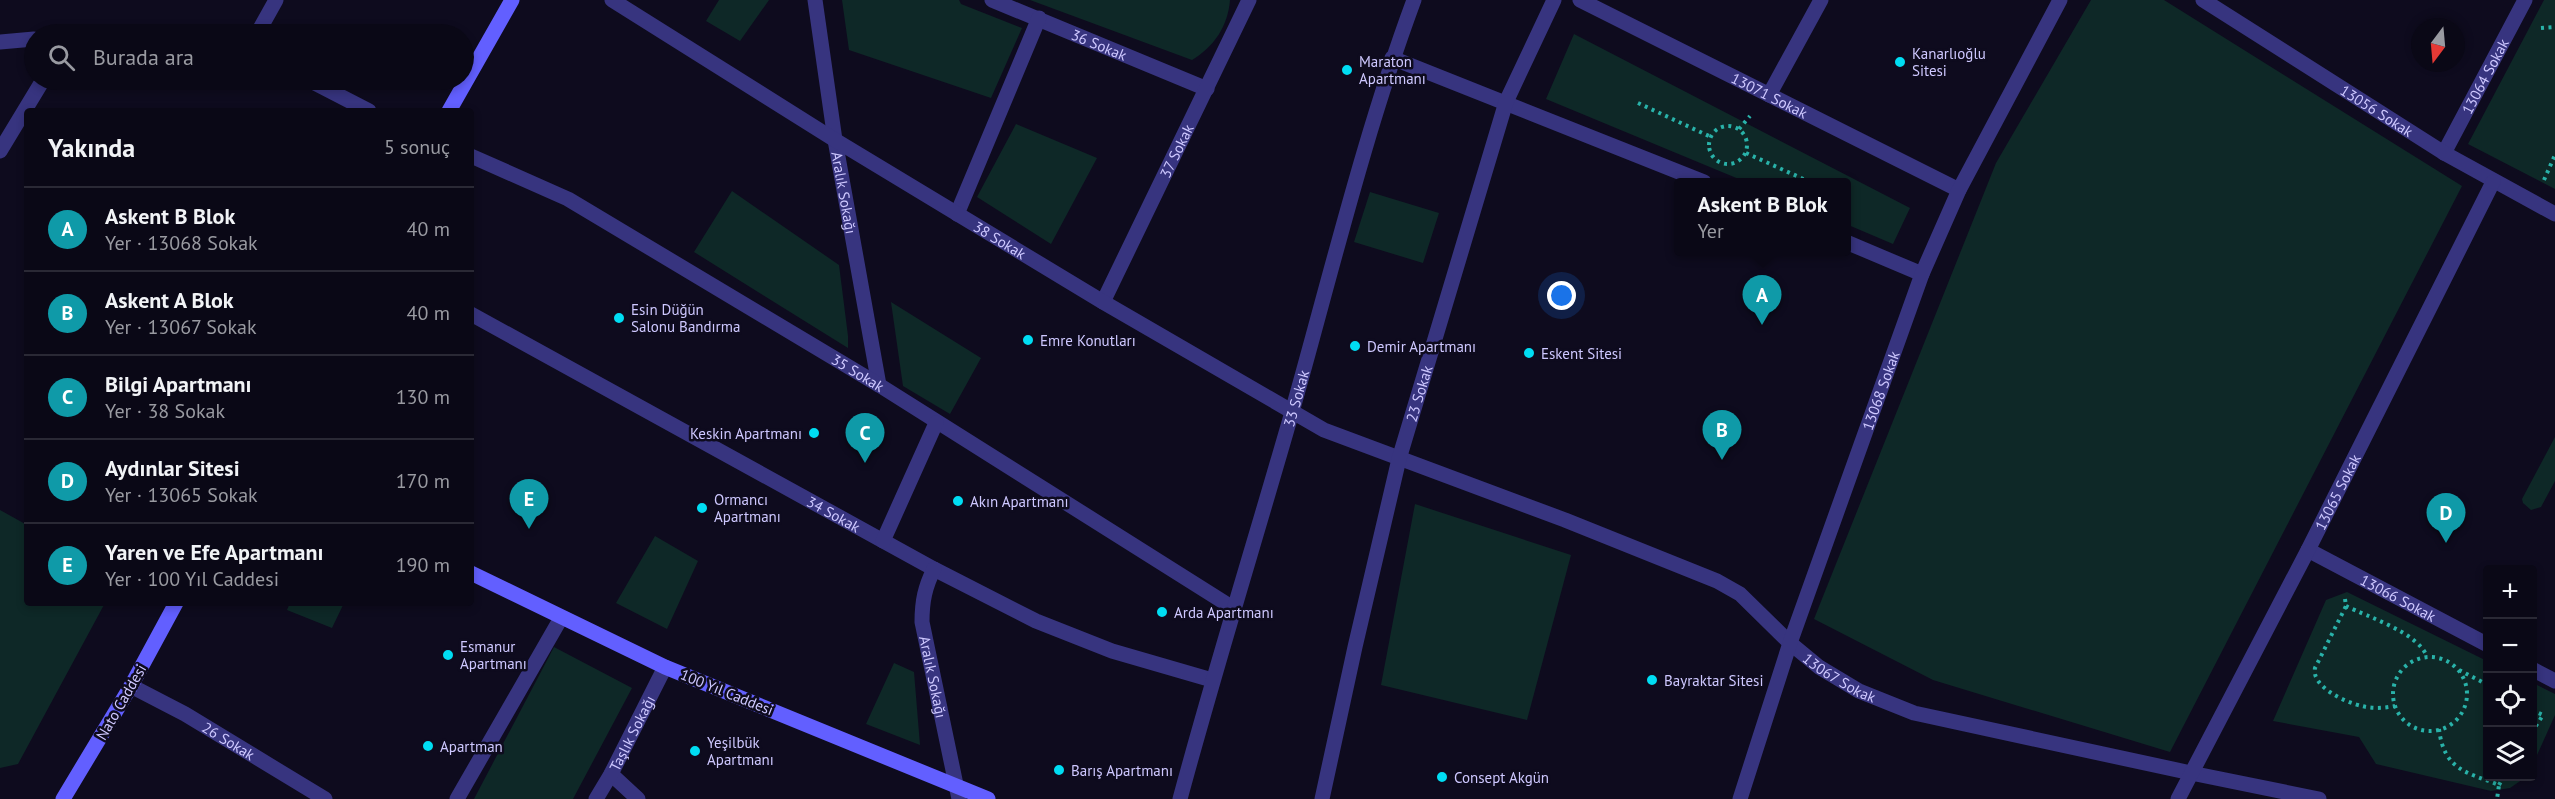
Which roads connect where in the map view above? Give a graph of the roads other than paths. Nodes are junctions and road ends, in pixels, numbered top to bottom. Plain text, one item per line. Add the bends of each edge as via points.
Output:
1 (276, 0) edge
2 (512, 0) edge
3 (612, 0) edge
4 (815, 0) edge
5 (992, 0) edge
6 (1249, 0) edge
7 (1414, 0) edge
8 (1554, 0) edge
9 (1580, 0) edge
10 (1821, 0) edge
11 (2060, 0) edge
12 (2203, 0) edge
13 (2525, 0) edge
14 (1038, 18) junction
15 (263, 24) edge
16 (24, 40) edge
17 (0, 42) edge
18 (1392, 58) junction
19 (474, 67) edge
20 (1207, 89) junction
21 (37, 90) edge
22 (328, 90) edge
23 (461, 90) edge
24 (1769, 95) junction
25 (1506, 102) junction
26 (26, 108) edge
27 (363, 108) edge
28 (451, 108) edge
29 (24, 111) edge
30 (835, 140) junction
31 (0, 151) edge
32 (2444, 153) junction
33 (474, 157) edge
34 (1692, 178) edge
35 (2493, 182) junction
36 (1959, 190) junction
37 (957, 214) junction
38 (2555, 214) edge
39 (1851, 244) edge
40 (1922, 274) junction
41 (1103, 302) junction
42 (474, 316) edge
43 (879, 385) junction
44 (1292, 412) junction
45 (936, 423) junction
46 (1399, 459) junction
47 (883, 541) junction
48 (2308, 550) junction
49 (934, 568) junction
50 (474, 574) edge
51 (174, 606) edge
52 (1233, 608) junction
53 (561, 618) junction
54 (1790, 643) junction
55 (2483, 643) edge
56 (666, 667) junction
57 (2537, 672) edge
58 (1212, 680) junction
59 (2555, 681) edge
60 (131, 686) junction
61 (2191, 773) junction
62 (611, 774) junction
63 (957, 793) edge
64 (63, 799) edge
65 (325, 799) edge
66 (457, 799) edge
67 (596, 799) edge
68 (638, 799) edge
69 (988, 799) edge
70 (1180, 799) edge
71 (1322, 799) edge
72 (1740, 799) edge
73 (2178, 799) edge
74 (2319, 799) edge

1 - 15 street
2 - 19 street
3 - 30 street, 38 Sokak
4 - 30 street, Aralık Sokağı
5 - 14 street, 36 Sokak
6 - 20 street, 37 Sokak
7 - 18 street, 33 Sokak
8 - 25 street, 23 Sokak
9 - 24 street, 13071 Sokak
10 - 24 street
11 - 36 street, 13068 Sokak
12 - 32 street, 13056 Sokak
13 - 32 street, 13064 Sokak
14 - 20 street, 36 Sokak
14 - 37 street
16 - 17 street
18 - 25 street
18 - 44 street, 33 Sokak
20 - 41 street, 37 Sokak
21 - 26 street
22 - 27 street
23 - 28 street
24 - 36 street, 13071 Sokak
25 - 34 street
25 - 46 street, 23 Sokak
29 - 31 street
30 - 37 street, 38 Sokak
30 - 43 street, Aralık Sokağı
32 - 35 street, 13056 Sokak
33 - 43 street, 35 Sokak via 568,199
35 - 38 street, 13056 Sokak
35 - 48 street, 13065 Sokak
36 - 40 street, 13068 Sokak
37 - 41 street, 38 Sokak
39 - 40 street
40 - 54 street, 13068 Sokak
41 - 44 street, 38 Sokak
42 - 47 street, 34 Sokak
43 - 45 street, 35 Sokak
44 - 46 street, 38 Sokak via 1324,430
44 - 52 street, 33 Sokak
45 - 47 street
45 - 52 street, 35 Sokak
46 - 54 street, 13067 Sokak via 1717,581 1740,594
46 - 71 street, 23 Sokak
47 - 49 street, 34 Sokak
48 - 55 street, 13066 Sokak
48 - 61 street, 13065 Sokak
49 - 58 street, 34 Sokak via 1036,621 1112,651
49 - 63 street, Aralık Sokağı via 925,586 922,622
50 - 53 street, 100 Yıl Caddesi
51 - 60 street, Nato Caddesi
52 - 58 street, 33 Sokak
53 - 56 street, 100 Yıl Caddesi
53 - 66 street
54 - 61 street, 13067 Sokak via 1819,668 1914,713
54 - 72 street, 13068 Sokak
56 - 62 street, Taşlık Sokağı
56 - 63 street, 100 Yıl Caddesi
57 - 59 street
58 - 70 street, 33 Sokak
60 - 64 street, Nato Caddesi
60 - 65 street, 26 Sokak
61 - 73 street, 13065 Sokak
61 - 74 street, 13067 Sokak
62 - 67 street, Taşlık Sokağı
62 - 68 street
63 - 69 street, 100 Yıl Caddesi

